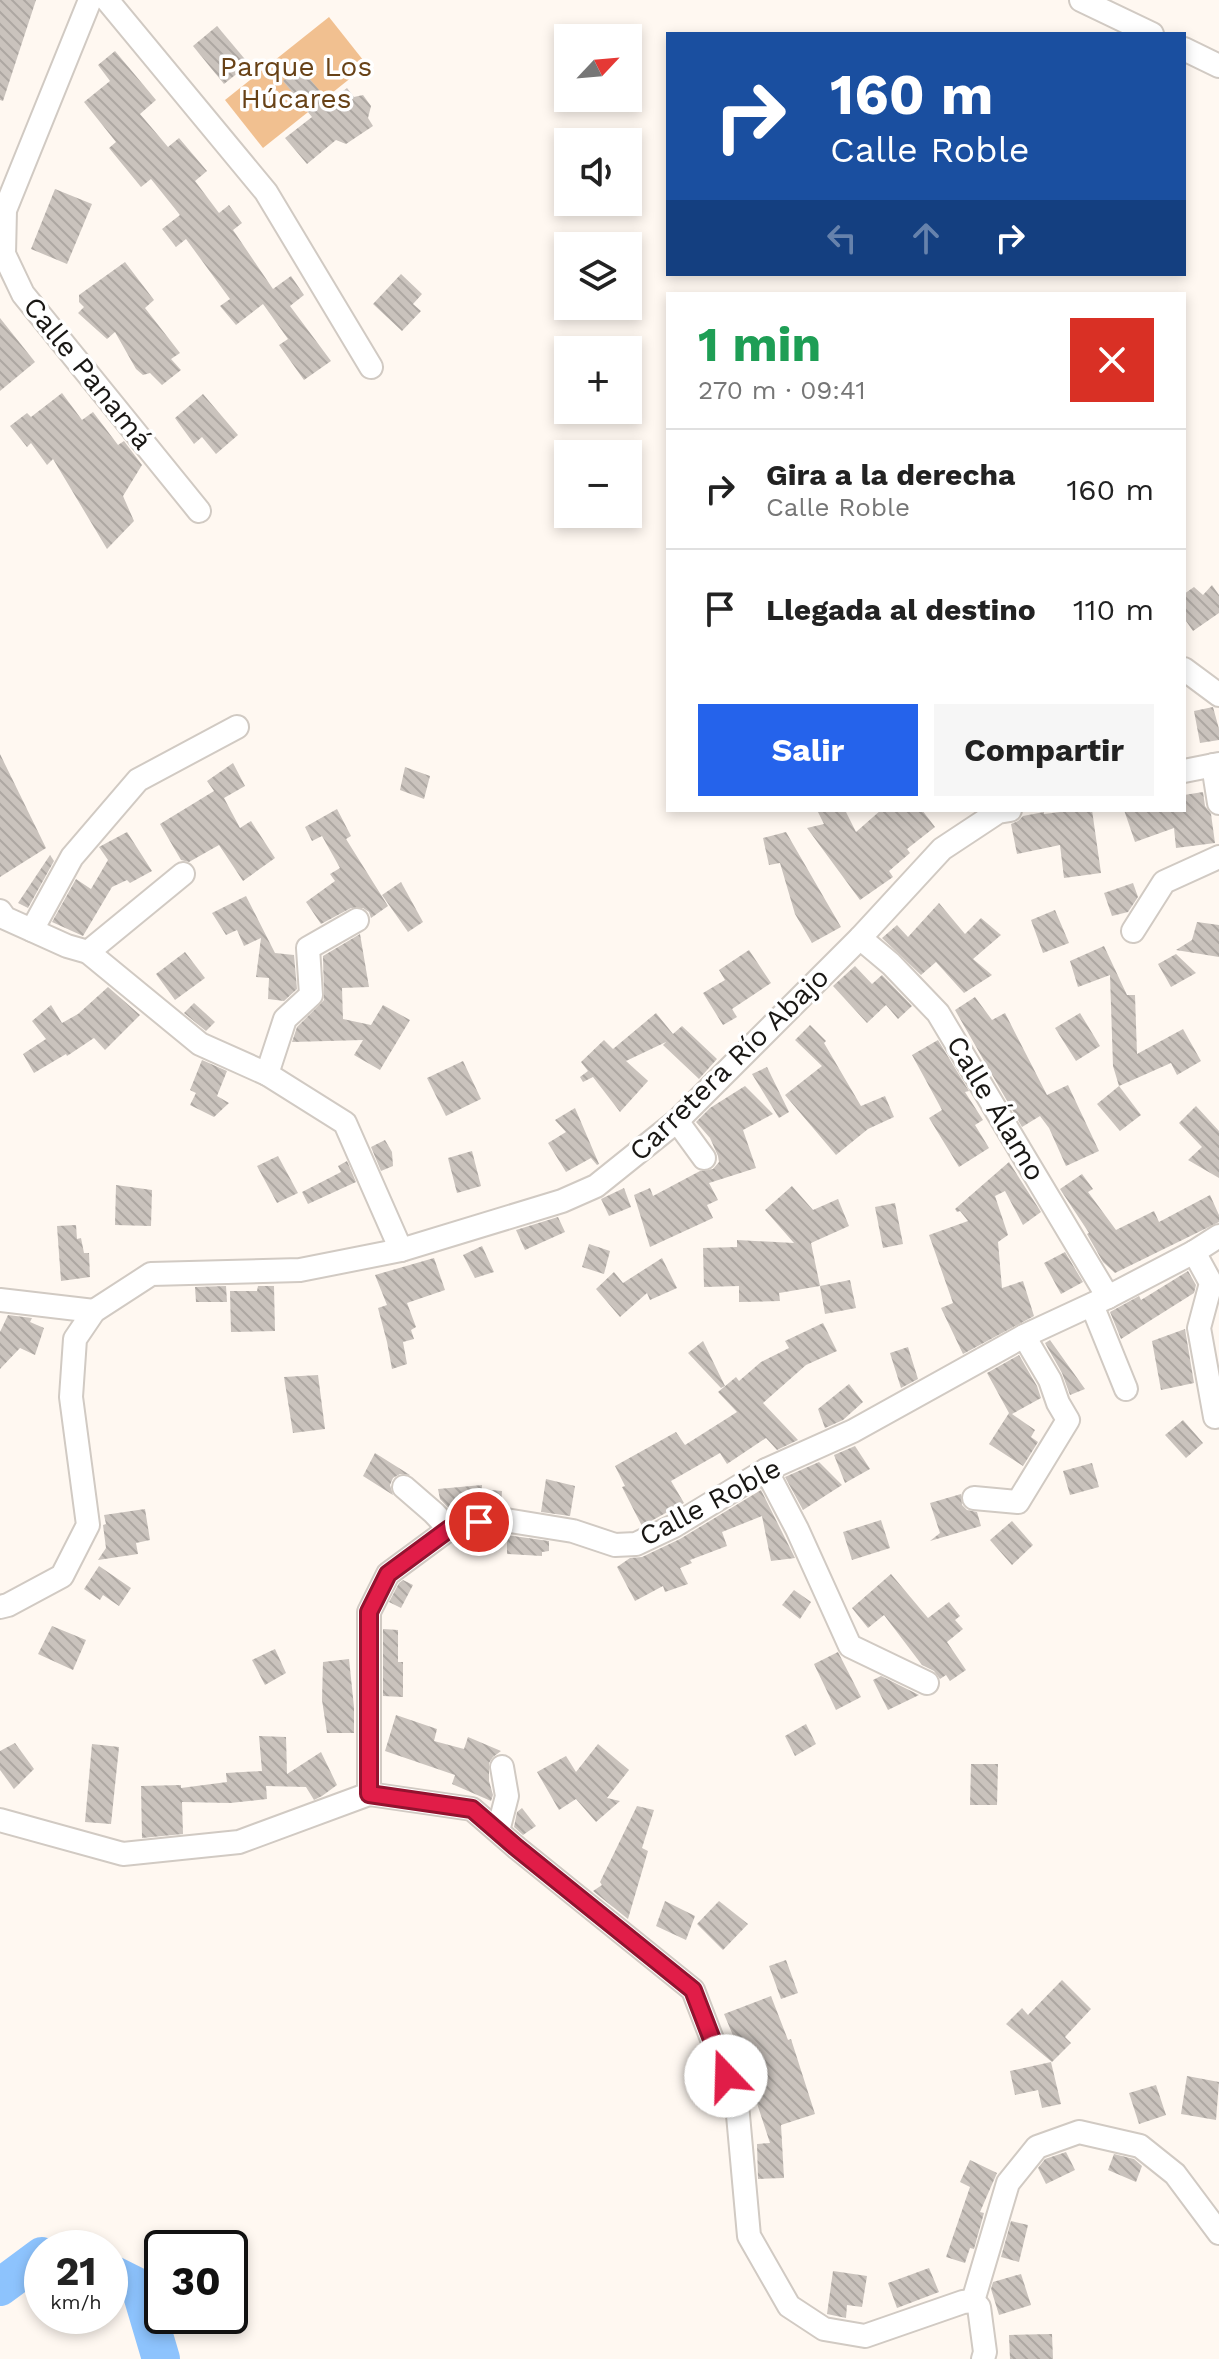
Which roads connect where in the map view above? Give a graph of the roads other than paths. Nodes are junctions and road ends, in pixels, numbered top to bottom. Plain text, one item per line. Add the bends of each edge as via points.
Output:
1 (90, 0) edge
2 (107, 0) edge
3 (1081, 0) edge
4 (1148, 32) edge
5 (1186, 50) edge
6 (1219, 66) edge
7 (371, 367) dead end
8 (199, 511) dead end
9 (1186, 670) edge
10 (1219, 695) edge
11 (237, 727) dead end
12 (1216, 764) edge
13 (1186, 771) edge
14 (1219, 803) edge
15 (998, 812) edge
16 (1219, 857) edge
17 (183, 874) dead end
18 (0, 911) edge
19 (357, 920) dead end
20 (32, 930) junction
21 (1133, 931) dead end
22 (860, 938) junction
23 (88, 952) junction
24 (267, 1074) junction
25 (677, 1121) junction
26 (704, 1158) dead end
27 (1219, 1236) edge
28 (401, 1250) junction
29 (1194, 1252) junction
30 (0, 1300) edge
31 (1100, 1301) junction
32 (94, 1311) junction
33 (1024, 1336) junction
34 (1126, 1389) dead end
35 (1215, 1417) dead end
36 (766, 1470) junction
37 (404, 1487) dead end
38 (974, 1498) dead end
39 (449, 1529) junction
40 (0, 1607) edge
41 (927, 1683) dead end
42 (502, 1767) dead end
43 (369, 1794) junction
44 (0, 1820) edge
45 (498, 1831) junction
46 (1219, 2233) edge
47 (973, 2301) junction
48 (983, 2359) edge

1 - 8 street, Calle Panamá via 5,210 4,254 23,294
2 - 7 street via 266,192
3 - 4 street
5 - 6 street
9 - 10 street
11 - 20 street via 138,780 72,857
12 - 13 street
12 - 14 street
15 - 22 street, Carretera Río Abajo via 942,849
16 - 21 street via 1164,882
17 - 23 street
18 - 20 street
19 - 24 street via 308,948 311,995 285,1019
20 - 23 street
22 - 25 street, Carretera Río Abajo
22 - 31 street, Calle Álamo via 938,1013
23 - 24 street via 200,1044
24 - 28 street via 345,1123
25 - 26 street
25 - 28 street, Carretera Río Abajo via 596,1186
27 - 29 street, Calle Roble
28 - 32 street, Carretera Río Abajo via 300,1270 151,1274
29 - 31 street, Calle Roble
29 - 35 street via 1211,1283 1199,1328
30 - 32 street
31 - 33 street, Calle Roble
31 - 34 street, Calle Álamo
32 - 40 street, Carretera Río Abajo via 75,1339 71,1397 88,1525 62,1576
33 - 36 street, Calle Roble via 853,1431
33 - 38 street via 1068,1420 1018,1502
36 - 39 street, Calle Roble via 636,1544 615,1545 573,1531 505,1520
36 - 41 street via 850,1646
37 - 39 street
39 - 43 street, Calle Roble via 388,1574 369,1612
42 - 45 street via 507,1796
43 - 44 street via 239,1842 123,1854
43 - 45 street via 472,1809
45 - 47 street via 693,1990 737,2104 749,2236 789,2306 824,2329 865,2336
46 - 47 street via 1175,2174 1140,2146 1079,2132 1037,2147 1008,2183
47 - 48 street via 979,2307

